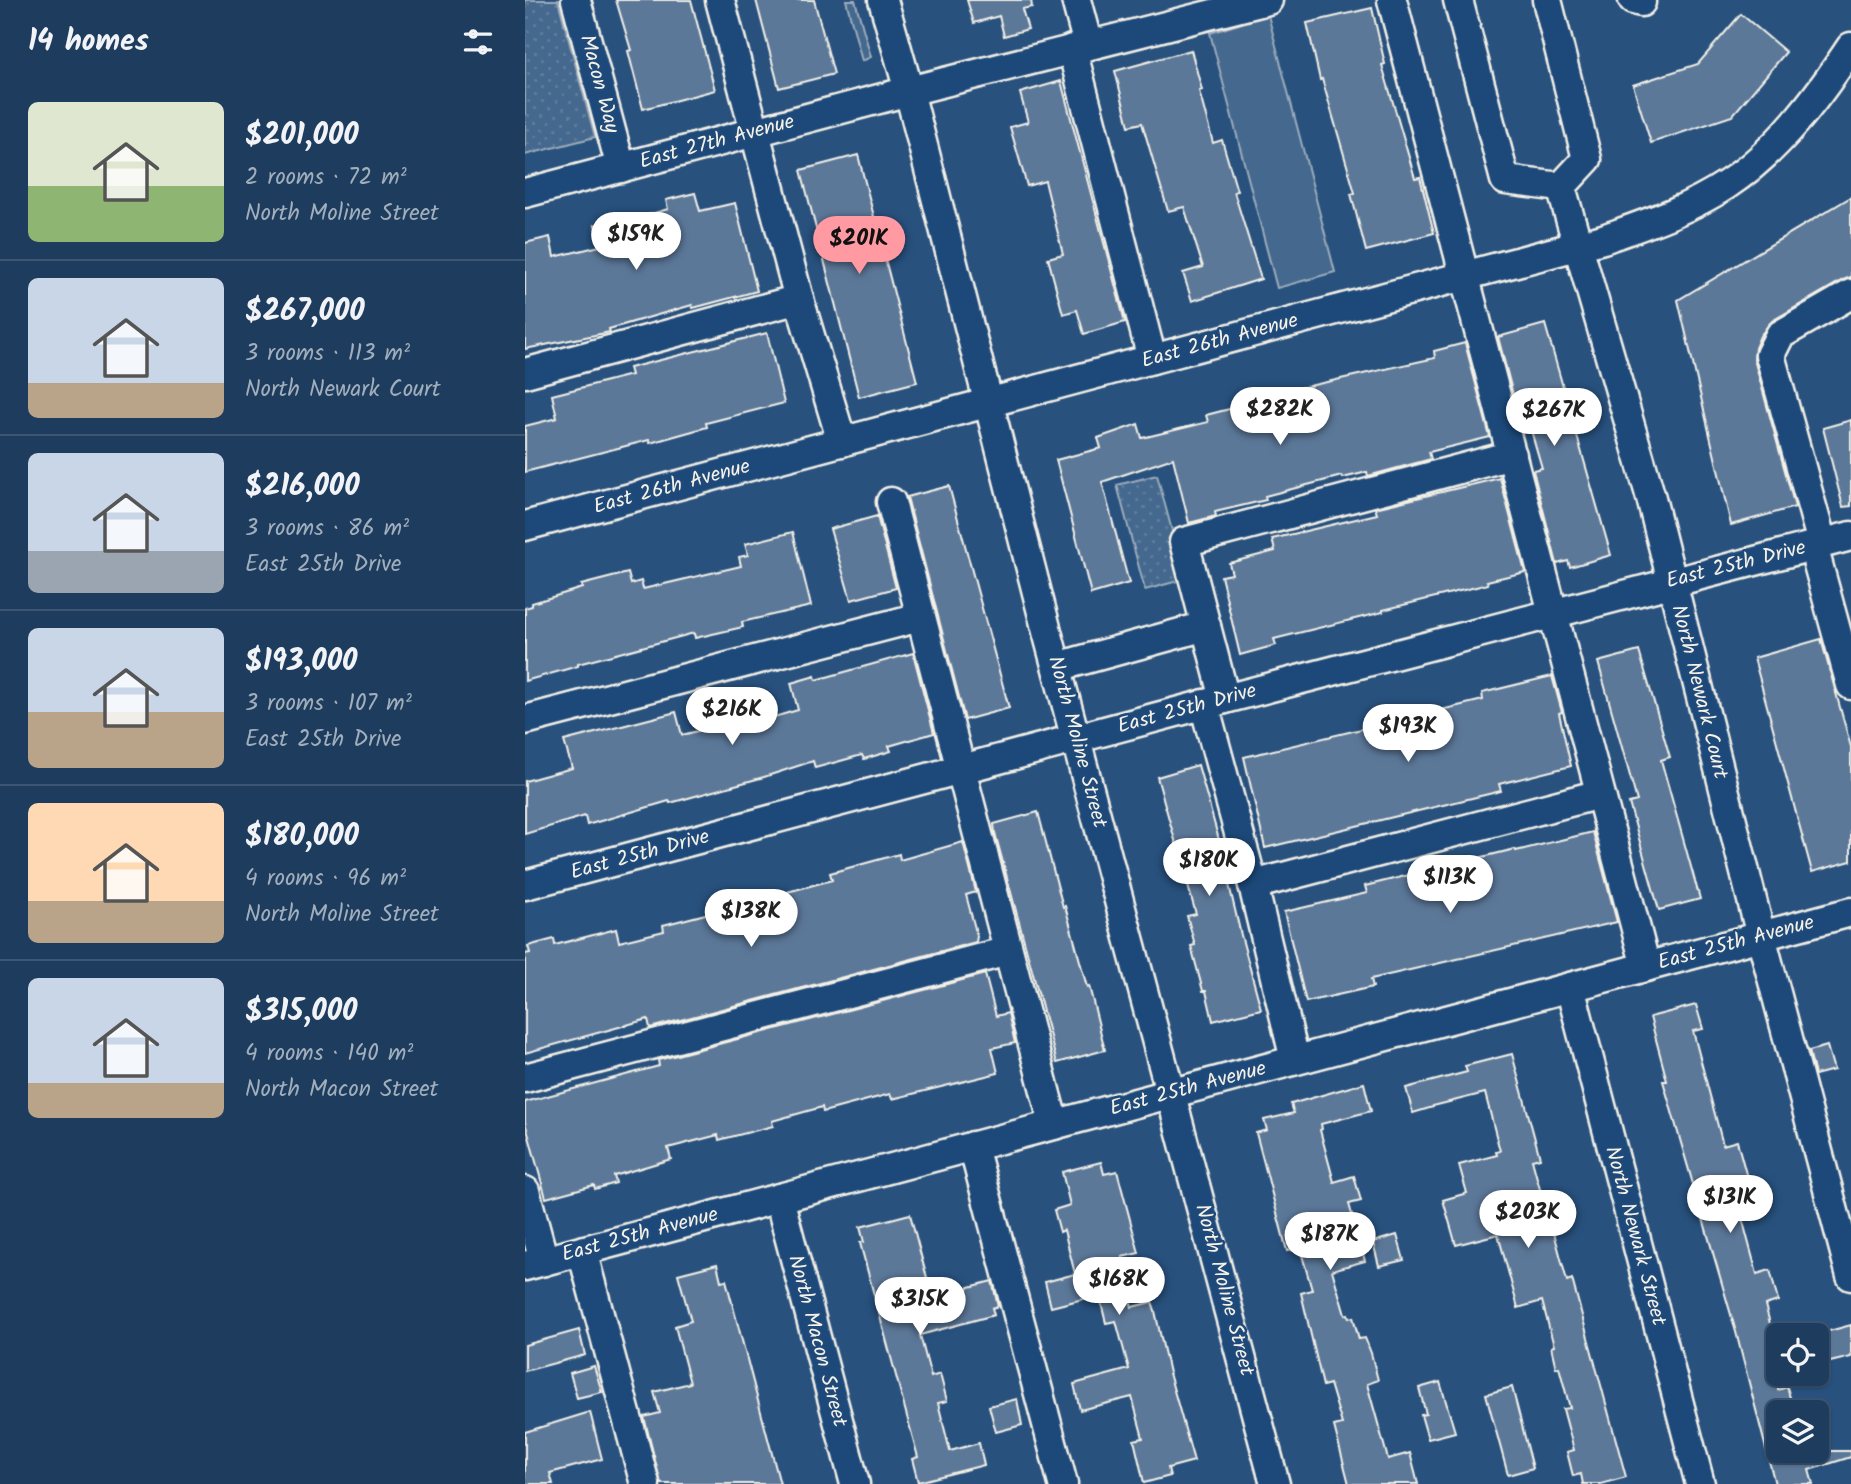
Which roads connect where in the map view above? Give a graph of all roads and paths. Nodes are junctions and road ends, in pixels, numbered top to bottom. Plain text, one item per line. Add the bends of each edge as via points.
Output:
1 (576, 0) edge
2 (720, 0) edge
3 (883, 0) edge
4 (1076, 0) edge
5 (1268, 0) edge
6 (1392, 0) edge
7 (1458, 0) edge
8 (1547, 0) edge
9 (1080, 47) junction
10 (1851, 47) edge
11 (909, 91) junction
12 (755, 132) junction
13 (621, 168) junction
14 (1561, 187) junction
15 (525, 193) edge
16 (1578, 246) junction
17 (1465, 276) junction
18 (1851, 293) edge
19 (799, 299) junction
20 (1152, 359) junction
21 (525, 373) edge
22 (989, 402) junction
23 (842, 442) junction
24 (1512, 455) junction
25 (891, 502) dead end
26 (525, 526) edge
27 (1851, 536) edge
28 (1818, 544) junction
29 (1671, 582) junction
30 (1554, 612) junction
31 (920, 617) junction
32 (1206, 626) junction
33 (1057, 667) junction
34 (1851, 685) edge
35 (1215, 701) junction
36 (525, 720) edge
37 (1077, 738) junction
38 (960, 770) junction
39 (1600, 794) junction
40 (525, 885) edge
41 (1253, 885) junction
42 (1851, 912) edge
43 (1761, 936) junction
44 (1008, 951) junction
45 (1646, 967) junction
46 (1570, 988) junction
47 (1295, 1060) junction
48 (525, 1078) edge
49 (1172, 1093) junction
50 (1054, 1125) junction
51 (973, 1146) junction
52 (525, 1191) edge
53 (779, 1198) junction
54 (583, 1251) junction
55 (535, 1264) edge
56 (1851, 1276) edge
57 (645, 1484) edge
58 (855, 1484) edge
59 (1063, 1484) edge
60 (1275, 1484) edge
61 (1700, 1484) edge

1 - 13 street, Macon Way
2 - 12 street
3 - 11 street, North Moline Street
4 - 9 street
5 - 9 street, East 27th Avenue
6 - 17 street
7 - 14 street via 1505,180
8 - 14 street via 1587,159
9 - 11 street, East 27th Avenue
9 - 20 street
10 - 16 street, East 26th Avenue via 1806,110 1726,185 1665,217
11 - 12 street, East 27th Avenue
11 - 22 street, North Moline Street
12 - 13 street, East 27th Avenue
12 - 19 street
13 - 15 street, East 27th Avenue
14 - 16 street, North Newark Court
16 - 17 street, East 26th Avenue
16 - 29 street, North Newark Court
17 - 20 street, East 26th Avenue
17 - 24 street
18 - 28 street via 1780,335 1770,355
19 - 21 street
19 - 23 street
20 - 22 street, East 26th Avenue
22 - 23 street, East 26th Avenue
22 - 33 street, North Moline Street
23 - 26 street, East 26th Avenue
24 - 30 street
24 - 32 street via 1184,542
25 - 31 street
27 - 28 street, East 25th Drive
28 - 29 street, East 25th Drive
28 - 34 street
29 - 30 street, East 25th Drive
29 - 43 street, North Newark Court
30 - 35 street, East 25th Drive
30 - 39 street
31 - 36 street
31 - 38 street
32 - 33 street
32 - 35 street
33 - 37 street, North Moline Street
35 - 37 street, East 25th Drive
35 - 41 street
37 - 38 street, East 25th Drive
37 - 49 street, North Moline Street
38 - 40 street, East 25th Drive
38 - 44 street
39 - 41 street
39 - 45 street
41 - 47 street
42 - 43 street, East 25th Avenue
43 - 45 street, East 25th Avenue
43 - 56 street, North Newark Court
44 - 48 street
44 - 50 street
45 - 46 street, East 25th Avenue
46 - 47 street, East 25th Avenue
46 - 61 street, North Newark Street
47 - 49 street, East 25th Avenue
49 - 50 street, East 25th Avenue
49 - 60 street, North Moline Street
50 - 51 street, East 25th Avenue
51 - 53 street, East 25th Avenue
51 - 59 street
52 - 55 street
53 - 54 street, East 25th Avenue
53 - 58 street, North Macon Street
54 - 55 street, East 25th Avenue
54 - 57 street

